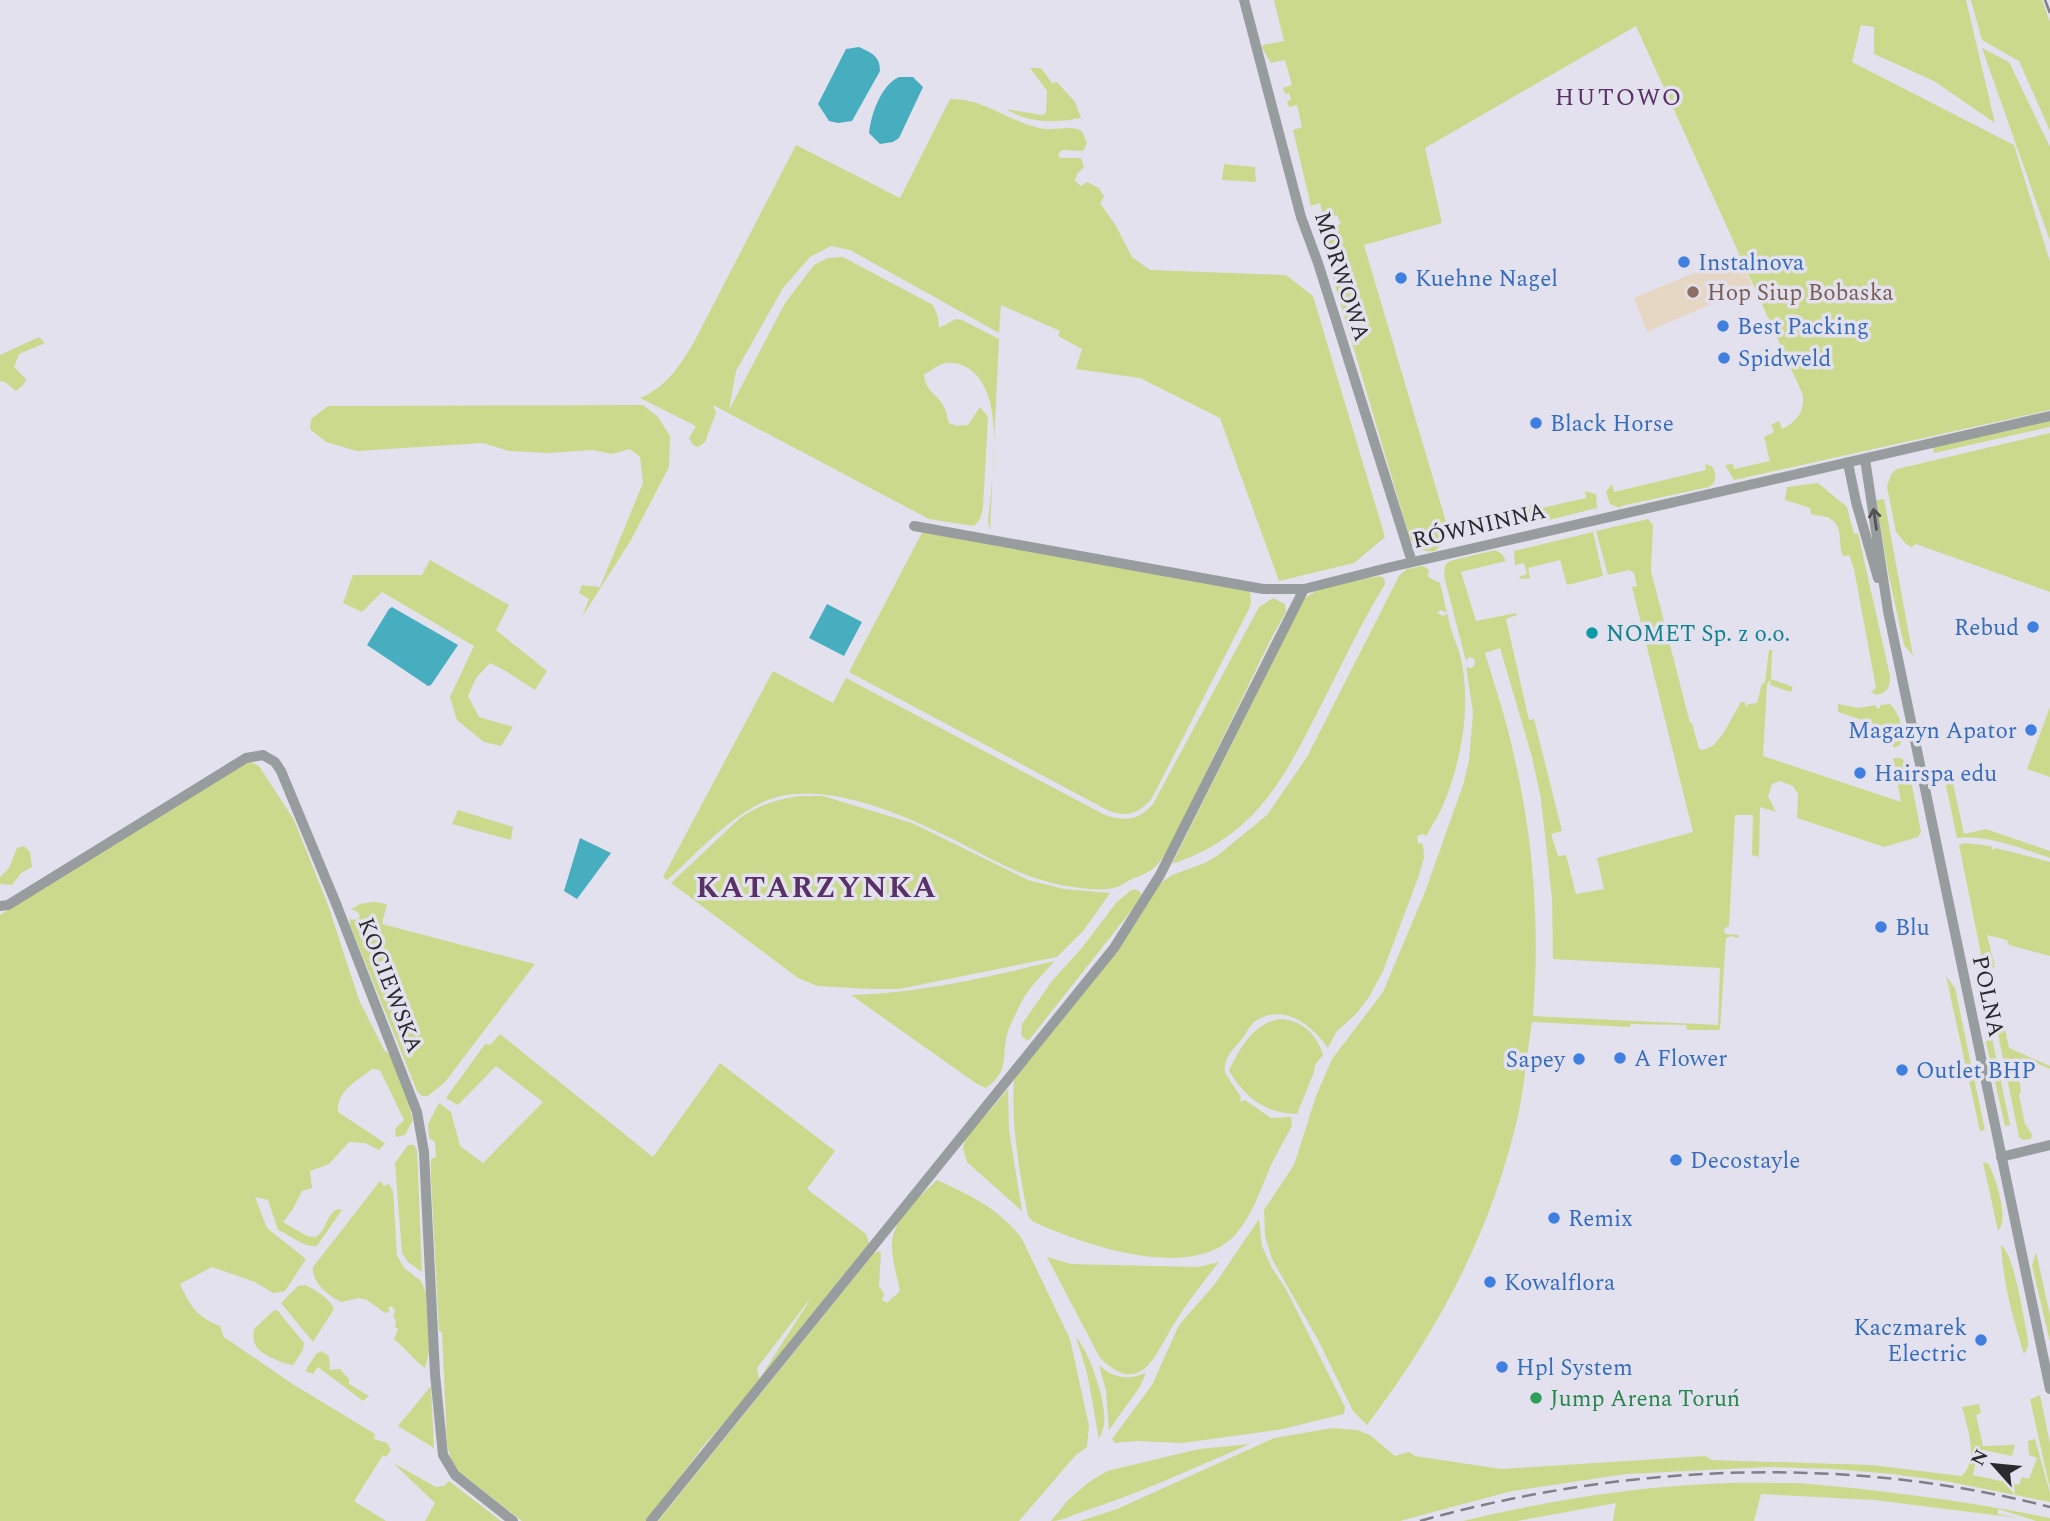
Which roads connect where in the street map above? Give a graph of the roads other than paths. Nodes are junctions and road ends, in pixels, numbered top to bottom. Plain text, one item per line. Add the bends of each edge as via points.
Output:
1 (1244, 0) edge
2 (2050, 415) edge
3 (1865, 459) junction
4 (1848, 463) junction
5 (914, 526) dead end
6 (1412, 562) junction
7 (1304, 589) junction
8 (1888, 611) junction
9 (0, 906) edge
10 (2050, 1146) edge
11 (2001, 1157) junction
12 (2050, 1389) edge
13 (513, 1521) edge
14 (651, 1521) edge

1 - 6 street, MORWOWA via 1301,217
2 - 3 street, RÓWNINNA
3 - 4 street, RÓWNINNA
8 -> 3 street, POLNA
4 - 6 street, RÓWNINNA
4 - 8 street, POLNA
5 - 7 street, RÓWNINNA via 1263,589
6 - 7 street, RÓWNINNA
7 - 14 street via 1160,875 1114,948
8 - 11 street, POLNA
9 - 13 street, KOCIEWSKA via 246,758 263,755 275,762 417,1112 424,1152 443,1455 455,1475
10 - 11 street
11 - 12 street, POLNA

